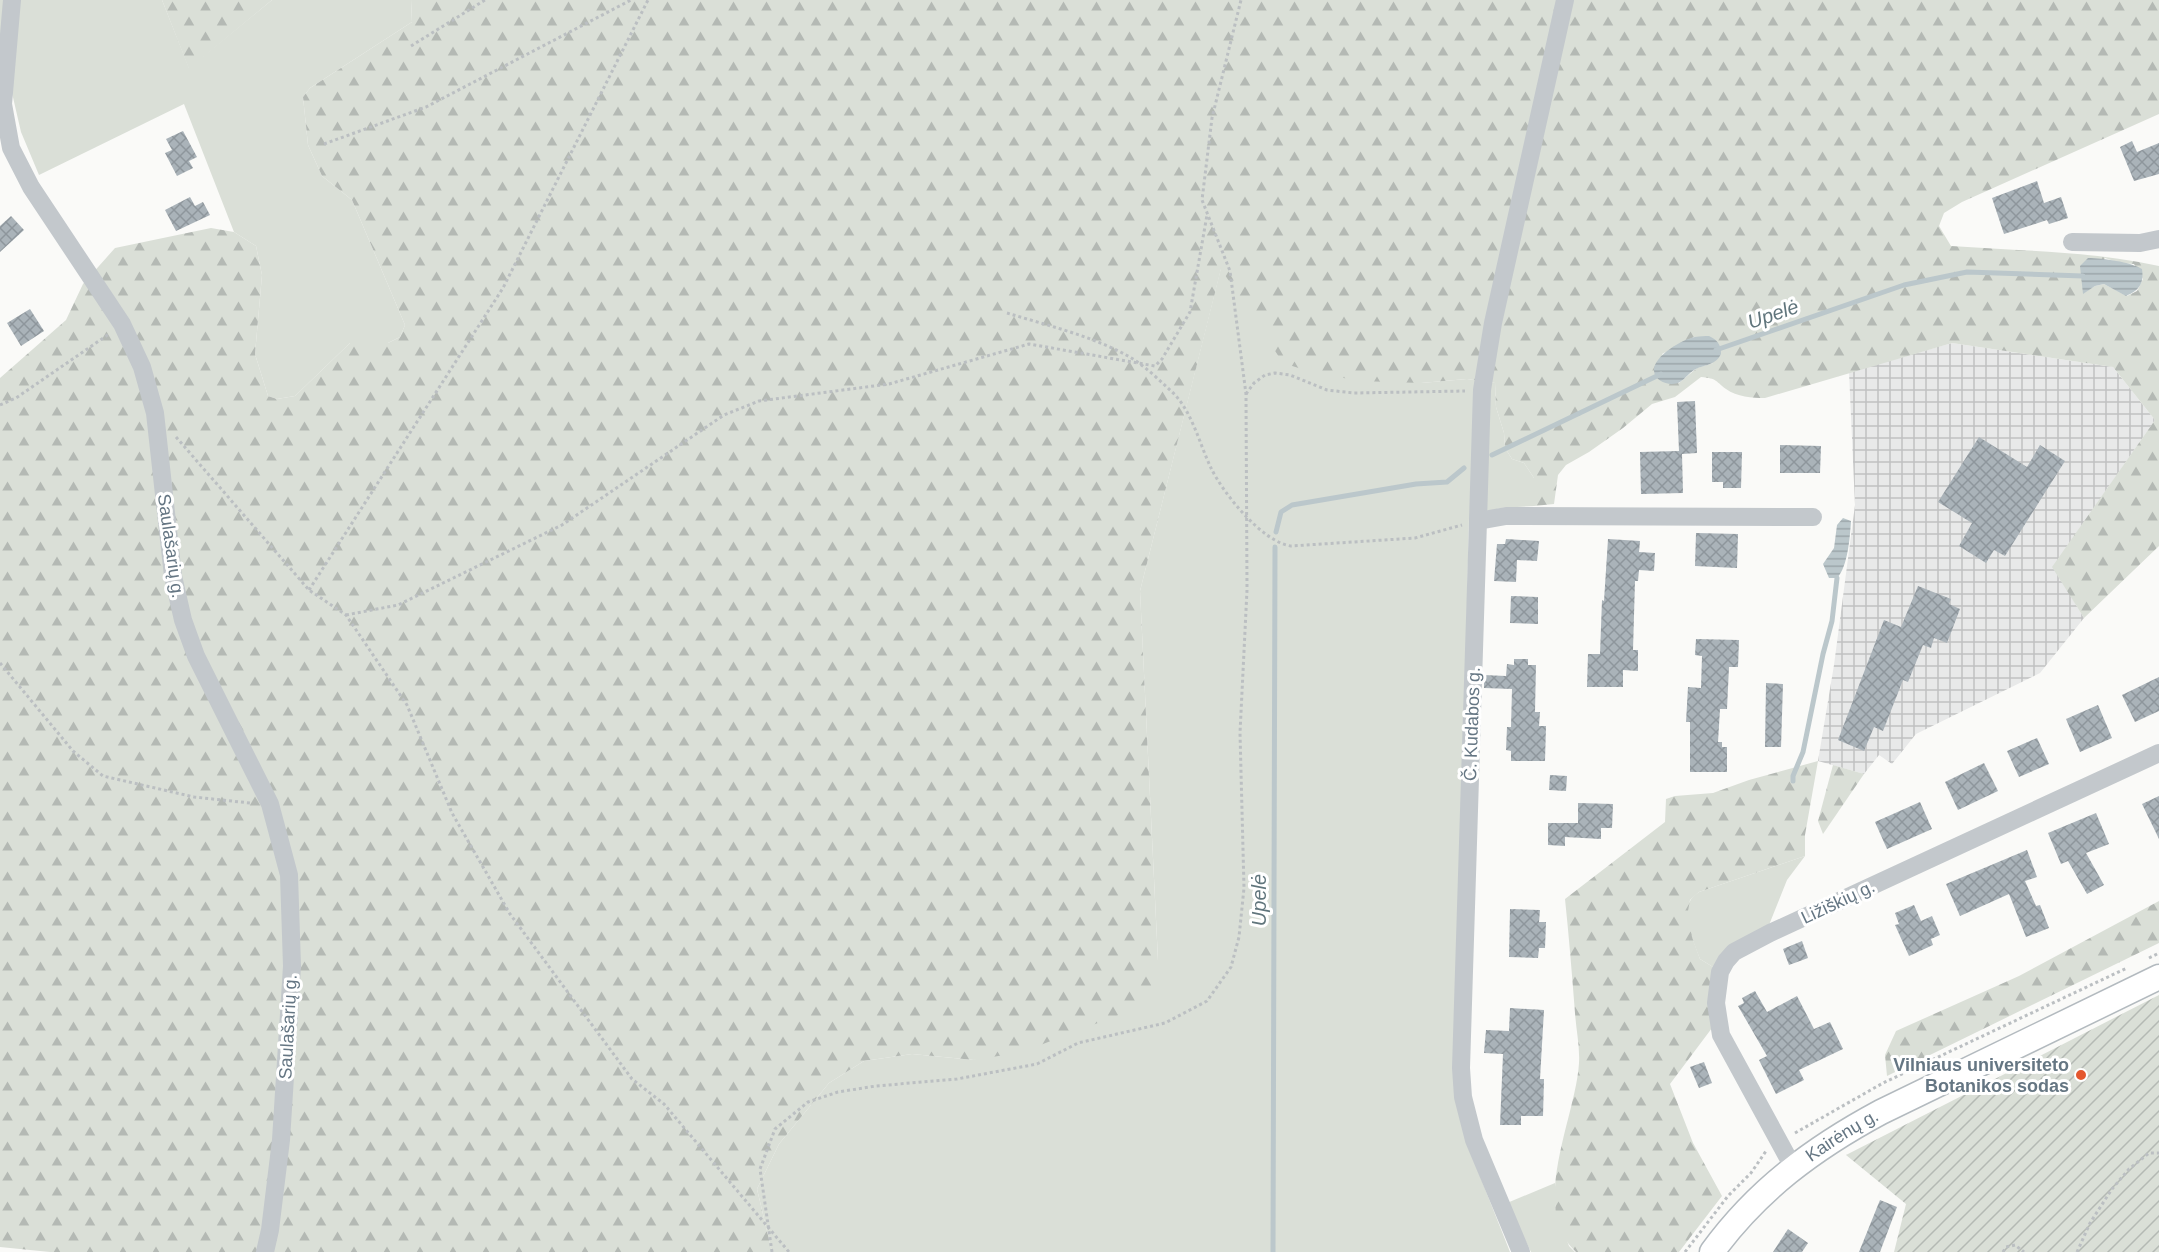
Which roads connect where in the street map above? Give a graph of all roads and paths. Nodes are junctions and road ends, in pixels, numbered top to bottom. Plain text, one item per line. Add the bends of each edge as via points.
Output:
1 (12, 0) edge
2 (485, 0) edge
3 (616, 0) edge
4 (631, 0) edge
5 (648, 0) edge
6 (1240, 0) edge
7 (1565, 0) edge
8 (623, 4) junction
9 (411, 46) dead end
10 (1, 104) edge
11 (324, 144) dead end
12 (1208, 214) junction
13 (2159, 239) edge
14 (2072, 242) dead end
15 (1007, 313) dead end
16 (122, 324) junction
17 (1138, 363) junction
18 (1482, 390) junction
19 (1246, 394) junction
20 (0, 405) edge
21 (155, 413) junction
22 (1813, 517) dead end
23 (1246, 518) junction
24 (1478, 521) junction
25 (309, 590) junction
26 (346, 615) junction
27 (0, 663) edge
28 (2159, 753) edge
29 (270, 804) junction
30 (2159, 977) edge
31 (2159, 1153) edge
32 (1793, 1167) junction
33 (766, 1224) junction
34 (265, 1252) edge
35 (772, 1252) edge
36 (789, 1252) edge
37 (1521, 1252) edge
38 (1712, 1252) edge
39 (2002, 1252) edge
40 (2024, 1252) edge
41 (2077, 1252) edge

1 - 10 street, Saulašarių g.
2 - 9 path
3 - 8 path
4 - 8 path
5 - 25 path via 503,288
6 - 12 path via 1212,118 1202,200
7 - 18 street, Č. Kudabos g. via 1493,322
8 - 11 path via 426,107
10 - 16 street, Saulašarių g. via 11,148 31,187
12 - 17 path via 1190,312 1155,366
12 - 19 path via 1230,271
13 - 14 street via 2140,243
15 - 17 path via 1071,333
16 - 20 path via 16,398
16 - 21 street, Saulašarių g. via 142,367
17 - 23 path via 1174,393 1212,471
17 - 26 path via 1029,344 889,384 759,401 724,415 562,525 398,605
18 - 19 path via 1354,393 1327,390 1275,373 1265,375
18 - 24 street, Č. Kudabos g.
19 - 23 path
21 - 25 path
21 - 29 street, Saulašarių g. via 172,576 183,620 196,656
22 - 24 street via 1506,516
23 - 24 path via 1280,545 1291,546 1415,538
23 - 33 path via 1247,590 1240,733 1244,888 1239,937 1231,967 1207,1001 1165,1023 1078,1043 1037,1064 957,1079 838,1092 808,1102 775,1129 760,1169
24 - 37 street, Č. Kudabos g. via 1463,1097 1474,1140
25 - 26 path
26 - 33 path via 407,705 452,813 510,914 632,1079 664,1104
27 - 29 path via 74,751 103,776 194,797
28 - 32 street, Ližiškių g. via 1770,933 1734,952 1726,961 1720,972 1716,1003 1721,1035
29 - 34 street, Saulašarių g. via 289,875 292,966 281,1140
30 - 32 main road, Kairėnų g. via 1881,1113
31 - 41 path via 2149,1153 2123,1176 2090,1223
32 - 38 main road, Kairėnų g. via 1750,1207
33 - 35 path
33 - 36 path
39 - 40 path via 2015,1245

